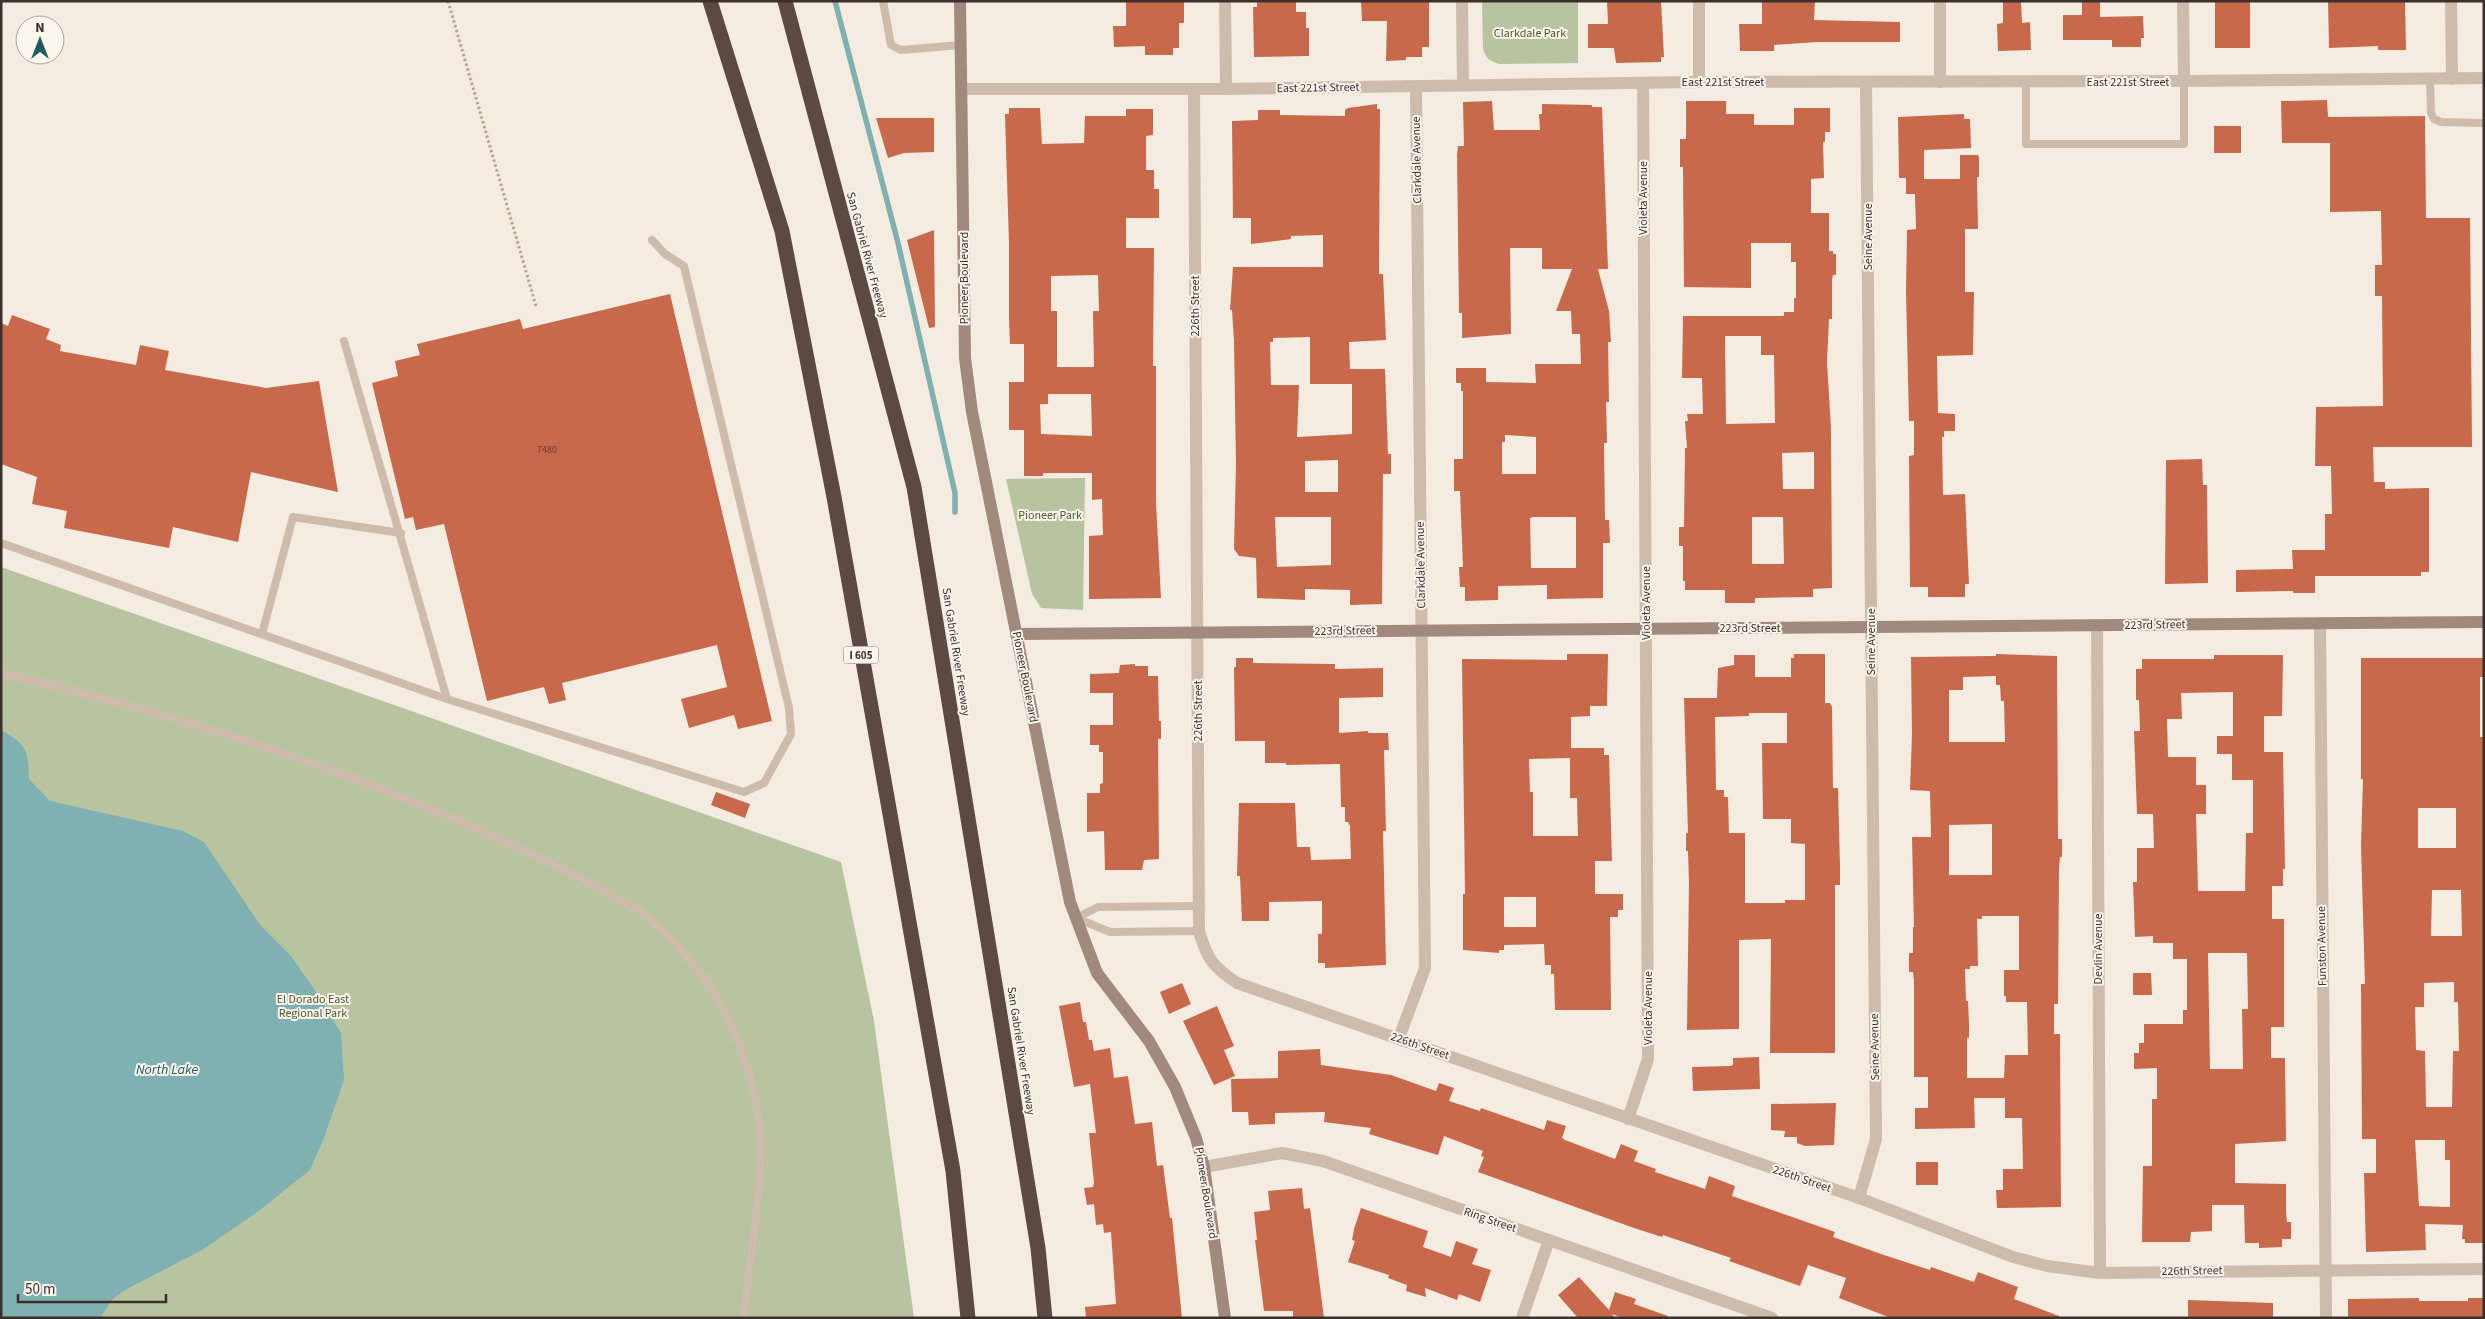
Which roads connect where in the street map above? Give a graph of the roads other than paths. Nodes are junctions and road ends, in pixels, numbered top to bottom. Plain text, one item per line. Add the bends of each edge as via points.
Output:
1 (710, 1) edge
2 (785, 1) edge
3 (795, 1) edge
4 (883, 1) edge
5 (960, 1) edge
6 (1225, 1) edge
7 (1462, 1) edge
8 (1699, 1) edge
9 (1940, 1) edge
10 (2183, 1) edge
11 (2451, 1) edge
12 (796, 35) junction
13 (960, 45) junction
14 (2452, 78) junction
15 (2484, 78) edge
16 (2430, 79) junction
17 (1700, 82) junction
18 (1866, 82) junction
19 (1940, 82) junction
20 (2026, 82) junction
21 (2184, 82) junction
22 (1643, 84) junction
23 (1463, 85) junction
24 (1416, 87) junction
25 (962, 89) junction
26 (1194, 89) junction
27 (1226, 89) junction
28 (2484, 123) edge
29 (652, 240) dead end
30 (344, 341) dead end
31 (401, 533) junction
32 (1, 544) edge
33 (2484, 622) edge
34 (2320, 623) junction
35 (2097, 626) junction
36 (1646, 628) junction
37 (1871, 628) junction
38 (1421, 630) junction
39 (1197, 632) junction
40 (262, 634) junction
41 (1016, 634) junction
42 (1, 673) edge
43 (447, 699) junction
44 (1199, 906) junction
45 (1076, 918) junction
46 (1199, 931) junction
47 (1399, 1038) junction
48 (1628, 1118) junction
49 (1204, 1167) junction
50 (1859, 1198) junction
51 (1549, 1240) junction
52 (2325, 1269) junction
53 (2484, 1269) edge
54 (2100, 1272) junction
55 (744, 1318) edge
56 (968, 1318) edge
57 (1045, 1318) edge
58 (1225, 1318) edge
59 (1522, 1318) edge
60 (1772, 1318) edge
61 (2326, 1318) edge

1 - 56 highway, I 605 via 784,240 834,497 953,1170
2 - 12 highway, San Gabriel River Freeway
3 - 12 highway
4 - 13 lane via 891,45 901,50
5 - 13 street, Pioneer Boulevard
6 - 27 street
7 - 23 street
8 - 17 street
9 - 19 street
10 - 21 street
11 - 14 street
12 - 57 highway, San Gabriel River Freeway via 914,487 1038,1248
13 - 25 street, Pioneer Boulevard
14 - 15 street, East 221st Street
14 - 16 street, East 221st Street
16 - 21 street, East 221st Street
16 - 28 lane via 2434,119
17 - 18 street, East 221st Street
17 - 22 street, East 221st Street
18 - 19 street, East 221st Street
18 - 37 street, Seine Avenue
19 - 20 street, East 221st Street
20 - 21 street, East 221st Street
20 - 21 lane via 2026,144 2184,144
22 - 23 street, East 221st Street
22 - 36 street, Violeta Avenue
23 - 24 street, East 221st Street
24 - 27 street, East 221st Street
24 - 38 street, Clarkdale Avenue
25 - 26 street, East 221st Street
25 - 41 street, Pioneer Boulevard via 965,358 972,412
26 - 27 street, East 221st Street
26 - 39 street, 226th Street
29 - 43 lane via 665,254 684,266 790,708 790,734 764,783 744,792
30 - 31 lane
31 - 40 lane via 293,517
31 - 43 lane
32 - 40 lane
33 - 34 street, 223rd Street
34 - 35 street, 223rd Street
34 - 52 street, Funston Avenue
35 - 37 street, 223rd Street
35 - 54 street, Devlin Avenue
36 - 37 street, 223rd Street
36 - 38 street, 223rd Street
36 - 48 street, Violeta Avenue via 1648,1059
37 - 50 street, Seine Avenue via 1876,1140
38 - 39 street, 223rd Street
38 - 47 street, Clarkdale Avenue via 1425,968
39 - 41 street, 223rd Street
39 - 44 street, 226th Street
40 - 43 lane
41 - 45 street, Pioneer Boulevard via 1070,902
42 - 55 lane via 186,721 377,787 477,828 580,876 645,915 678,946 715,993 737,1039 754,1093 761,1152
44 - 45 lane via 1098,907
44 - 46 street, 226th Street
45 - 46 lane via 1110,932
45 - 49 street, Pioneer Boulevard via 1097,973 1149,1041 1175,1087
46 - 47 street, 226th Street via 1205,952 1215,968 1237,983
47 - 48 street, 226th Street
48 - 50 street, 226th Street
49 - 51 street, Ring Street via 1282,1153 1323,1161
49 - 58 street, Pioneer Boulevard
50 - 54 street, 226th Street via 2013,1257 2047,1266
51 - 59 street
51 - 60 street, Ring Street
52 - 53 street, 226th Street
52 - 54 street, 226th Street
52 - 61 street, Funston Avenue

